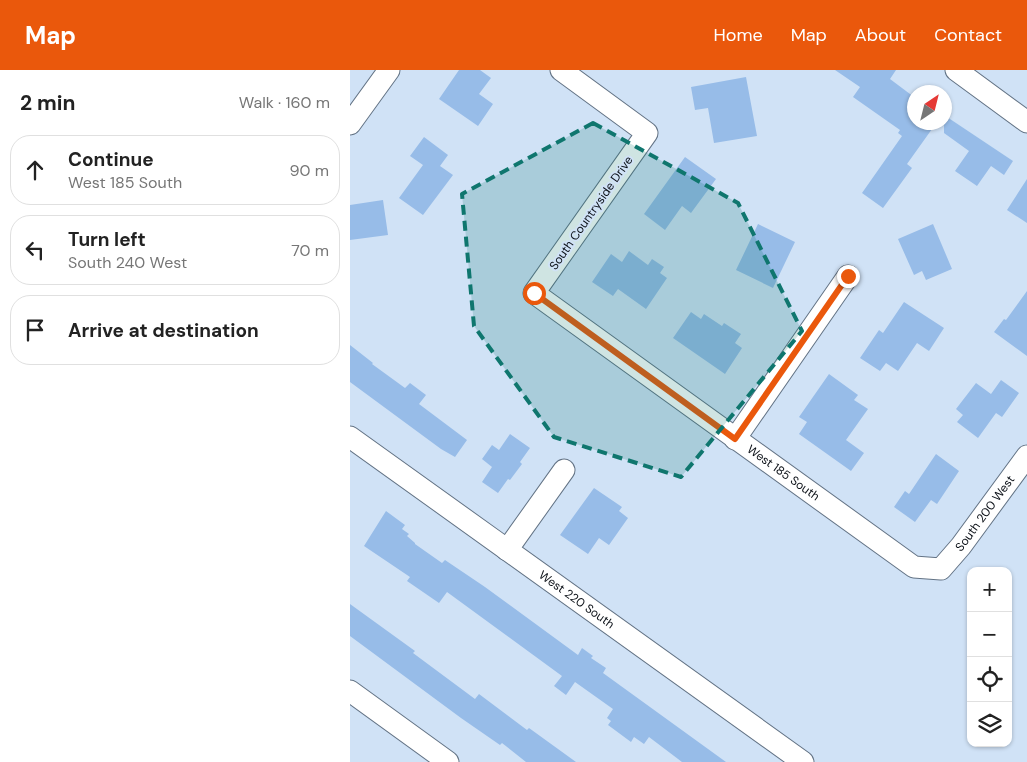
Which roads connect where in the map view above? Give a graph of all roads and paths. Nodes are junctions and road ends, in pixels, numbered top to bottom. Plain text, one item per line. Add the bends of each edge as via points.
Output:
1 (389, 70) edge
2 (562, 70) edge
3 (956, 70) edge
4 (1027, 122) edge
5 (350, 124) edge
6 (848, 276) dead end
7 (534, 293) joint
8 (350, 436) edge
9 (735, 439) junction
10 (1027, 456) edge
11 (564, 470) dead end
12 (507, 550) junction
13 (941, 569) joint
14 (350, 691) edge
15 (448, 762) edge
16 (803, 762) edge

1 - 5 street
2 - 7 street, South Countryside Drive via 647,133
3 - 4 street
6 - 9 street
7 - 9 street, West 185 South
8 - 12 street, West 220 South
9 - 13 street, West 185 South via 914,568
10 - 13 street, South 200 West
11 - 12 street
12 - 16 street, West 220 South
14 - 15 street

